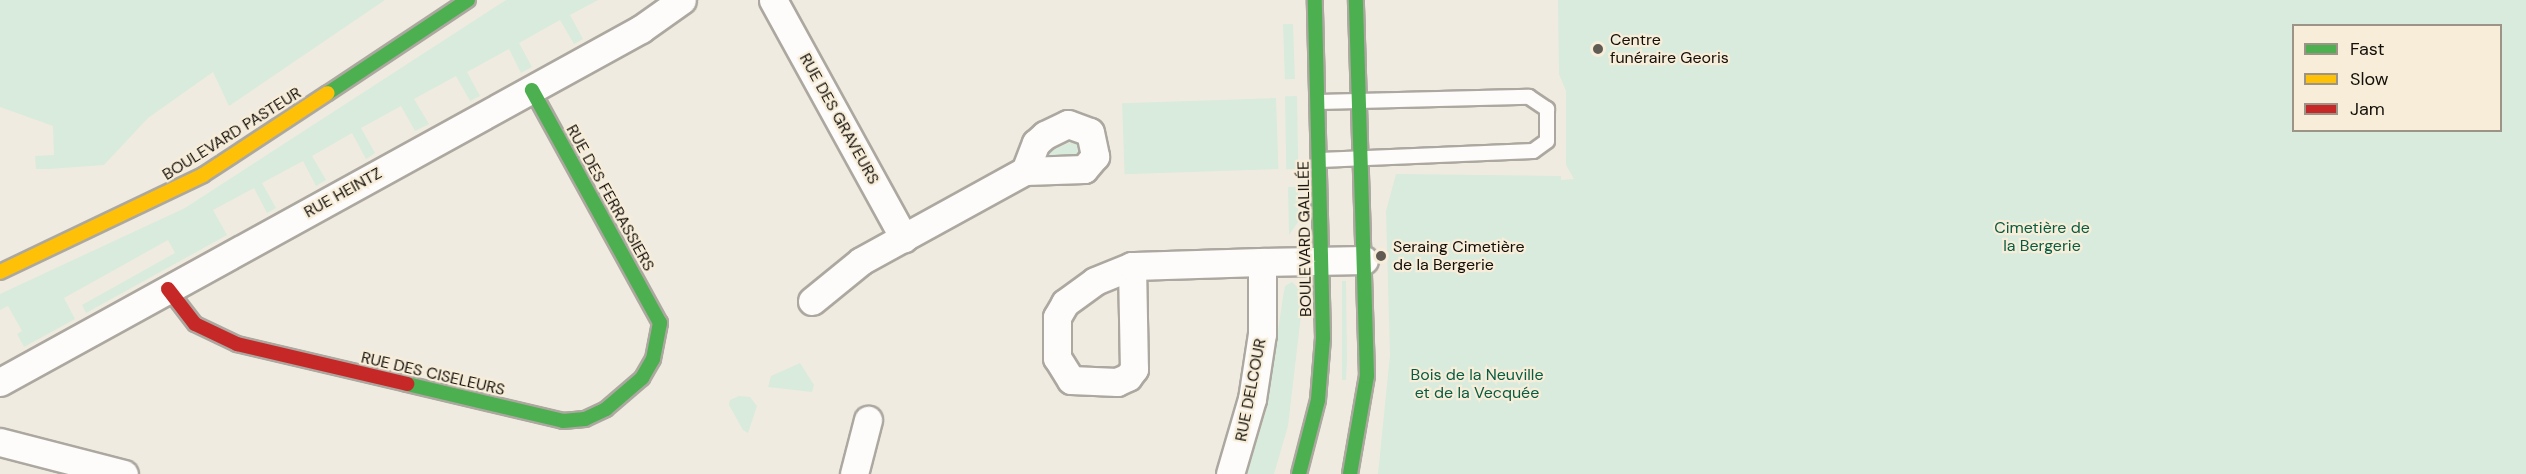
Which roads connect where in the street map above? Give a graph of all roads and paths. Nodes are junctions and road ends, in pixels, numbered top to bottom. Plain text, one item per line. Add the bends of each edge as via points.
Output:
1 (468, 0) edge
2 (682, 0) edge
3 (773, 0) edge
4 (1315, 0) edge
5 (1356, 0) edge
6 (532, 90) junction
7 (1359, 99) junction
8 (1318, 102) junction
9 (1362, 159) junction
10 (1320, 160) junction
11 (1024, 171) dead end
12 (904, 238) junction
13 (1322, 260) junction
14 (1364, 260) junction
15 (1262, 262) junction
16 (1132, 266) dead end
17 (0, 272) edge
18 (168, 289) junction
19 (812, 301) dead end
20 (660, 323) joint
21 (0, 382) edge
22 (868, 420) dead end
23 (0, 442) edge
24 (124, 474) edge
25 (854, 474) edge
26 (1230, 474) edge
27 (1299, 474) edge
28 (1350, 474) edge

1 - 17 street, BOULEVARD PASTEUR via 203,175
2 - 6 street, RUE HEINTZ via 641,29
3 - 12 street, RUE DES GRAVEURS
4 - 8 street, BOULEVARD GALILÉE
5 - 7 street
6 - 18 street, RUE HEINTZ
6 - 20 street, RUE DES FERRASSIERS
7 - 8 lane
7 - 9 street
7 - 9 lane via 1529,97 1547,109 1547,141 1533,151
8 - 10 street, BOULEVARD GALILÉE
9 - 10 lane
9 - 14 street
10 - 13 street, BOULEVARD GALILÉE
11 - 12 street
12 - 19 street via 861,261
13 - 14 street
13 - 15 street
13 - 27 street, BOULEVARD GALILÉE via 1319,390
14 - 28 street via 1367,376
15 - 16 street
15 - 26 street, RUE DELCOUR via 1262,334 1252,399
18 - 20 street, RUE DES CISELEURS via 195,324 223,340 563,422 585,418 626,394 653,359
18 - 21 street, RUE HEINTZ
22 - 25 street
23 - 24 street

